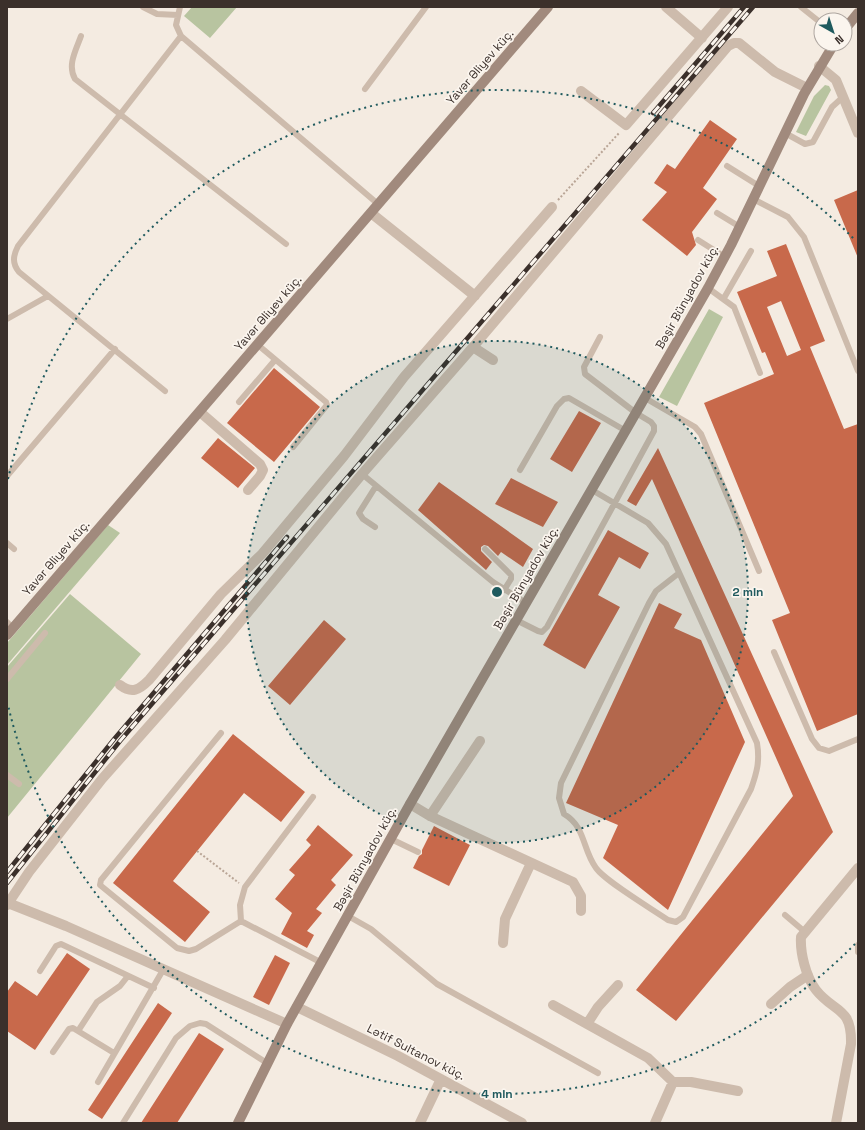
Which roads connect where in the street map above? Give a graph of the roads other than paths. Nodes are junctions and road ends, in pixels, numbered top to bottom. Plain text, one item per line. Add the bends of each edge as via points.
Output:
1 (142, 7) edge
2 (180, 7) edge
3 (426, 7) edge
4 (548, 7) edge
5 (666, 7) edge
6 (728, 7) edge
7 (801, 7) edge
8 (178, 15) junction
9 (813, 17) edge
10 (81, 36) dead end
11 (181, 36) junction
12 (702, 38) junction
13 (829, 52) edge
14 (820, 66) junction
15 (807, 88) junction
16 (365, 89) dead end
17 (581, 91) dead end
18 (843, 97) junction
19 (120, 114) junction
20 (858, 132) edge
21 (784, 134) junction
22 (727, 166) dead end
23 (759, 186) junction
24 (753, 199) junction
25 (378, 204) junction
26 (552, 207) road end
27 (371, 213) junction
28 (717, 213) dead end
29 (740, 227) junction
30 (698, 240) dead end
31 (286, 244) dead end
32 (751, 251) dead end
33 (725, 257) junction
34 (708, 288) junction
35 (48, 296) junction
36 (475, 296) junction
37 (724, 298) junction
38 (7, 319) edge
39 (600, 337) dead end
40 (258, 345) junction
41 (473, 347) junction
42 (115, 349) junction
43 (275, 360) junction
44 (493, 360) dead end
45 (858, 371) edge
46 (760, 373) dead end
47 (165, 391) dead end
48 (644, 398) junction
49 (239, 402) dead end
50 (200, 412) junction
51 (636, 413) junction
52 (626, 431) junction
53 (293, 447) dead end
54 (520, 470) dead end
55 (362, 474) junction
56 (7, 476) edge
57 (376, 486) junction
58 (248, 490) dead end
59 (592, 490) junction
60 (616, 504) junction
61 (375, 527) dead end
62 (7, 543) edge
63 (14, 549) dead end
64 (485, 549) dead end
65 (759, 571) dead end
66 (679, 573) junction
67 (504, 590) junction
68 (526, 603) junction
69 (516, 620) junction
70 (9, 628) edge
71 (44, 633) dead end
72 (774, 652) dead end
73 (7, 679) edge
74 (120, 685) dead end
75 (221, 733) dead end
76 (858, 739) edge
77 (480, 741) dead end
78 (7, 775) edge
79 (19, 784) dead end
80 (312, 797) dead end
81 (410, 804) junction
82 (430, 816) junction
83 (391, 839) junction
84 (418, 852) dead end
85 (531, 863) junction
86 (858, 868) edge
87 (8, 904) edge
88 (581, 911) dead end
89 (785, 915) dead end
90 (348, 916) junction
91 (240, 921) junction
92 (805, 932) junction
93 (503, 943) dead end
94 (858, 945) edge
95 (858, 952) edge
96 (322, 963) junction
97 (164, 970) junction
98 (40, 972) dead end
99 (808, 975) junction
100 (128, 976) junction
101 (618, 985) dead end
102 (154, 988) junction
103 (771, 1004) dead end
104 (552, 1005) dead end
105 (297, 1007) junction
106 (288, 1024) junction
107 (587, 1024) junction
108 (78, 1031) junction
109 (53, 1052) dead end
110 (114, 1053) junction
111 (267, 1063) junction
112 (598, 1073) dead end
113 (441, 1079) junction
114 (98, 1082) dead end
115 (673, 1082) junction
116 (738, 1091) dead end
117 (123, 1123) edge
118 (238, 1123) edge
119 (420, 1123) edge
120 (522, 1123) edge
121 (655, 1123) edge
122 (836, 1123) edge

1 - 8 lane via 156,14
2 - 8 lane
3 - 16 lane
4 - 25 street, Yavər Əliyev küç.
5 - 12 street
6 - 12 street
7 - 9 lane
8 - 11 lane via 176,25
10 - 19 lane via 71,64 71,72 75,79
11 - 19 lane
11 - 25 lane
12 - 17 street via 626,125
13 - 14 street, Bəşir Bünyadov küç.
14 - 15 street, Bəşir Bünyadov küç.
14 - 18 street via 836,80
15 - 21 street, Bəşir Bünyadov küç.
15 - 41 street via 775,72 739,43 728,46
18 - 20 street
18 - 21 lane via 832,107 813,142 805,144
19 - 31 lane
19 - 35 lane via 13,255 13,262 19,272
21 - 23 street, Bəşir Bünyadov küç.
22 - 23 lane
23 - 24 street, Bəşir Bünyadov küç.
24 - 29 street, Bəşir Bünyadov küç.
24 - 45 lane via 788,217 804,237
25 - 27 street, Yavər Əliyev küç.
26 - 36 street
27 - 36 street
27 - 40 street, Yavər Əliyev küç.
28 - 29 lane
29 - 33 street, Bəşir Bünyadov küç.
30 - 33 lane
32 - 37 lane
33 - 34 street, Bəşir Bünyadov küç.
34 - 37 lane
34 - 48 street, Bəşir Bünyadov küç.
35 - 38 lane
35 - 42 lane
36 - 74 street via 404,377 344,456 262,554 222,594 150,680 134,691 127,691
37 - 46 lane via 737,312
39 - 51 lane via 584,367 585,374
40 - 43 lane
40 - 50 street, Yavər Əliyev küç.
41 - 44 street
41 - 55 street
42 - 47 lane
42 - 56 lane
43 - 49 lane
43 - 53 lane via 327,405
48 - 51 street, Bəşir Bünyadov küç.
48 - 65 lane via 695,427 701,434
50 - 58 street via 260,464 263,470
50 - 70 street, Yavər Əliyev küç.
51 - 52 street, Bəşir Bünyadov küç.
51 - 60 lane via 651,422 654,431
52 - 54 lane via 568,398 564,399 557,406
52 - 59 street, Bəşir Bünyadov küç.
55 - 57 lane
55 - 87 street via 231,634 102,779 34,866
57 - 61 lane via 359,513
57 - 67 lane
59 - 60 lane
59 - 68 street, Bəşir Bünyadov küç.
60 - 66 lane via 648,523 659,534
60 - 69 lane via 544,630 538,631
62 - 63 lane
64 - 67 lane via 511,576
66 - 66 lane via 757,743 759,756 758,770 751,789 683,917 676,922 668,920 596,869 578,826 564,814 559,798 561,783 649,603 656,591
67 - 68 lane
68 - 69 street, Bəşir Bünyadov küç.
69 - 81 street, Bəşir Bünyadov küç.
71 - 73 lane
72 - 76 lane via 812,739 819,748 829,751
75 - 91 lane via 101,880 100,885 177,948 184,950 196,949
77 - 82 street
78 - 79 lane
80 - 91 lane via 245,887 240,905
81 - 82 street
81 - 83 street, Bəşir Bünyadov küç.
82 - 85 street
83 - 84 lane
83 - 90 street, Bəşir Bünyadov küç.
85 - 88 street via 573,882 581,896
85 - 93 street via 505,919
86 - 92 street
87 - 97 street via 66,926
89 - 92 lane
90 - 96 street, Bəşir Bünyadov küç.
90 - 112 lane via 371,929 436,984
91 - 96 lane
92 - 99 street via 801,937 801,943
94 - 95 lane
96 - 105 street, Bəşir Bünyadov küç.
97 - 102 lane
97 - 106 street
98 - 100 lane via 56,946 61,944
99 - 103 street
99 - 122 street via 816,990 842,1012 849,1022 852,1033
100 - 102 lane
100 - 108 lane via 120,986 97,1002
101 - 107 street
102 - 110 lane
104 - 107 street
105 - 106 street, Bəşir Bünyadov küç.
105 - 113 street, Lətif Sultanov küç.
106 - 111 street, Bəşir Bünyadov küç.
107 - 115 street via 648,1058
108 - 109 lane via 70,1028
108 - 110 lane
110 - 114 lane
111 - 117 lane via 206,1024 200,1022 190,1026 176,1038
111 - 118 street, Bəşir Bünyadov küç.
113 - 119 street
113 - 120 street, Lətif Sultanov küç.
115 - 116 street via 691,1082
115 - 121 street

